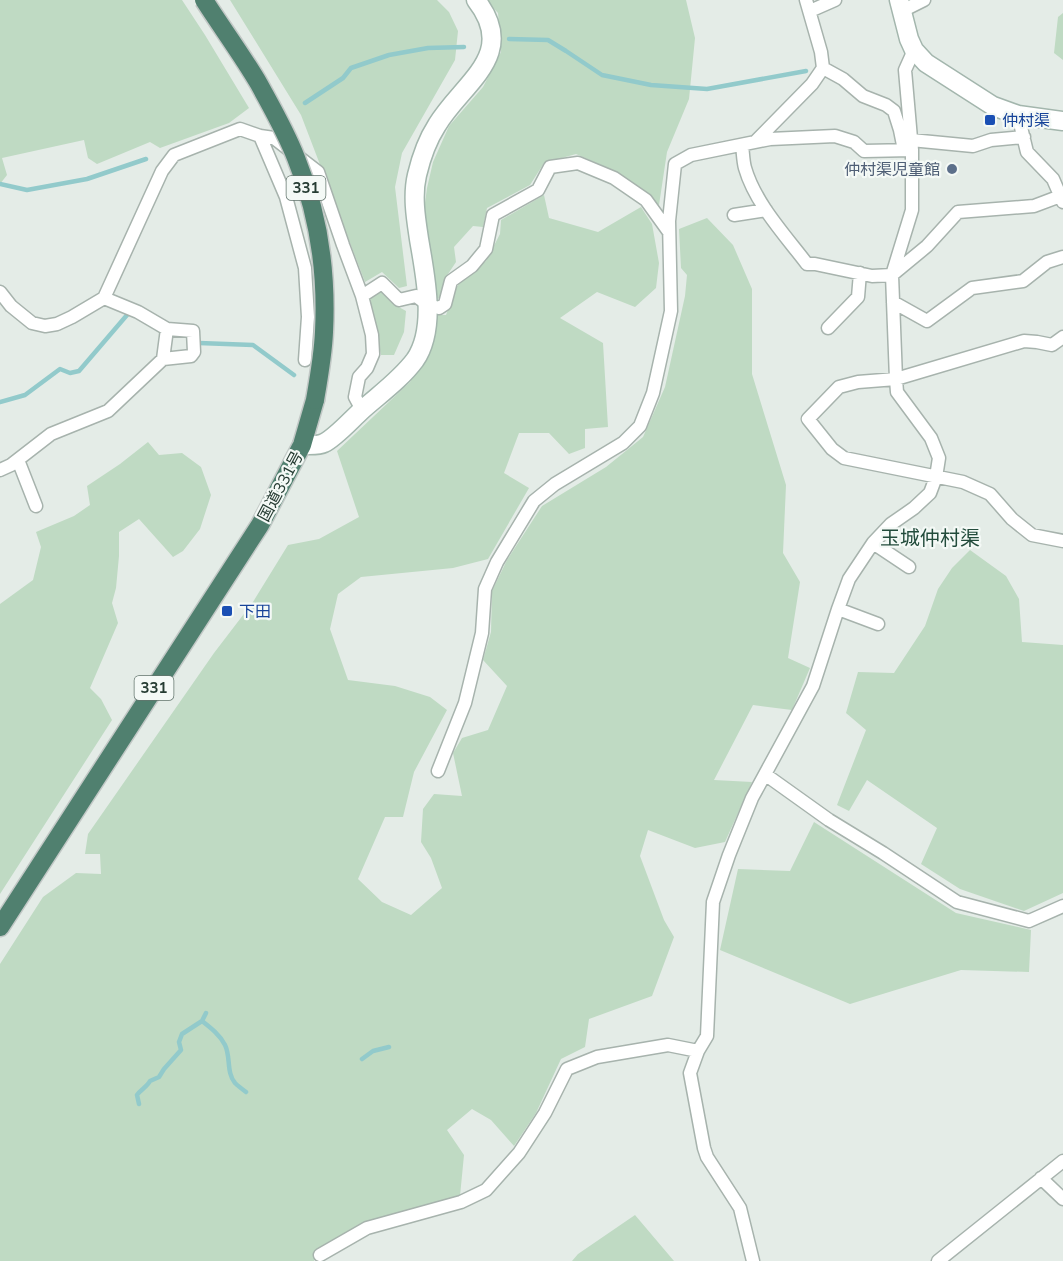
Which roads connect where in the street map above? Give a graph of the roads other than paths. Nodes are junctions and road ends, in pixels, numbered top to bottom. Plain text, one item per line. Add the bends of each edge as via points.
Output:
1 (204, 0) edge
2 (476, 0) edge
3 (834, 0) edge
4 (924, 0) edge
5 (808, 5) edge
6 (900, 6) edge
7 (914, 50) junction
8 (823, 68) junction
9 (1018, 115) junction
10 (1063, 121) edge
11 (260, 136) junction
12 (1024, 137) junction
13 (755, 142) junction
14 (742, 145) junction
15 (909, 147) junction
16 (1062, 198) edge
17 (766, 210) junction
18 (734, 215) dead end
19 (669, 232) junction
20 (1063, 257) edge
21 (860, 273) junction
22 (892, 275) junction
23 (0, 292) edge
24 (362, 296) junction
25 (104, 298) junction
26 (893, 302) junction
27 (428, 305) junction
28 (5, 308) edge
29 (828, 328) dead end
30 (167, 330) junction
31 (1063, 337) edge
32 (163, 359) junction
33 (305, 360) dead end
34 (896, 379) junction
35 (362, 410) junction
36 (302, 445) junction
37 (18, 460) junction
38 (0, 470) edge
39 (936, 477) junction
40 (36, 506) dead end
41 (1063, 541) edge
42 (873, 543) junction
43 (909, 567) dead end
44 (838, 609) junction
45 (878, 624) dead end
46 (438, 771) dead end
47 (766, 775) junction
48 (1063, 906) edge
49 (0, 927) edge
50 (698, 1051) junction
51 (1063, 1161) edge
52 (1041, 1178) junction
53 (1063, 1199) edge
54 (320, 1255) dead end
55 (753, 1261) edge
56 (938, 1261) edge

1 - 36 highway, 国道331号 / 331, bridge via 278,120 296,158 318,234 324,334 315,400
2 - 27 main road via 485,11 492,35 487,62 438,124 416,177 415,206
3 - 5 street
4 - 6 street
5 - 8 street
6 - 7 main road
7 - 9 main road via 926,63 993,106
7 - 15 street via 905,70
8 - 13 street
8 - 15 street via 863,96 894,111
9 - 10 main road
9 - 12 street
11 - 24 street via 274,138 318,172
11 - 25 street via 240,129 174,155 162,171
11 - 33 street via 286,197 306,268
12 - 15 street via 973,146
12 - 16 street via 1027,152 1053,179
13 - 14 street
13 - 15 street via 835,136 854,142 864,151
14 - 17 street via 744,168
14 - 19 street via 691,155 675,164
15 - 22 street via 912,210
16 - 22 street via 1034,206 958,212 927,246
17 - 18 street
17 - 21 street via 807,264
19 - 27 street via 646,200 614,178 578,163 550,167 538,190 493,215 486,249 472,266 451,281 445,304 439,308
19 - 46 street via 671,311 653,393 640,426 623,443 534,501 497,562 485,589 482,633 465,703
20 - 26 street via 1047,262 1023,281 972,288 927,321
21 - 22 street
21 - 29 street via 858,297
22 - 26 street
23 - 28 street
24 - 27 street via 382,283 399,300 416,296
24 - 35 street via 373,354 357,385 355,397
25 - 28 street via 72,317 45,326
25 - 30 street
26 - 34 street
27 - 35 main road via 416,358
30 - 32 street
30 - 32 street via 193,331 194,352 192,356
31 - 34 street via 1052,345 1024,341
32 - 37 street via 108,411 51,434
34 - 39 street via 897,392 931,438 939,458
34 - 39 street via 839,387 808,419 844,458
35 - 36 main road via 324,443
36 - 49 highway, 国道331号 / 331 via 260,525
37 - 38 street
37 - 40 street
39 - 41 street via 963,482 990,494 1032,535
39 - 42 street via 930,493
42 - 43 street
42 - 44 street via 849,579
44 - 45 street
44 - 47 street via 813,686
47 - 48 street via 957,902 1029,921
47 - 50 street via 748,808 713,902 706,1036
50 - 54 street via 668,1045 597,1057 567,1069 519,1153 486,1191 367,1228
50 - 55 street via 690,1073 704,1148 740,1208
51 - 52 street
52 - 53 street
52 - 56 street

